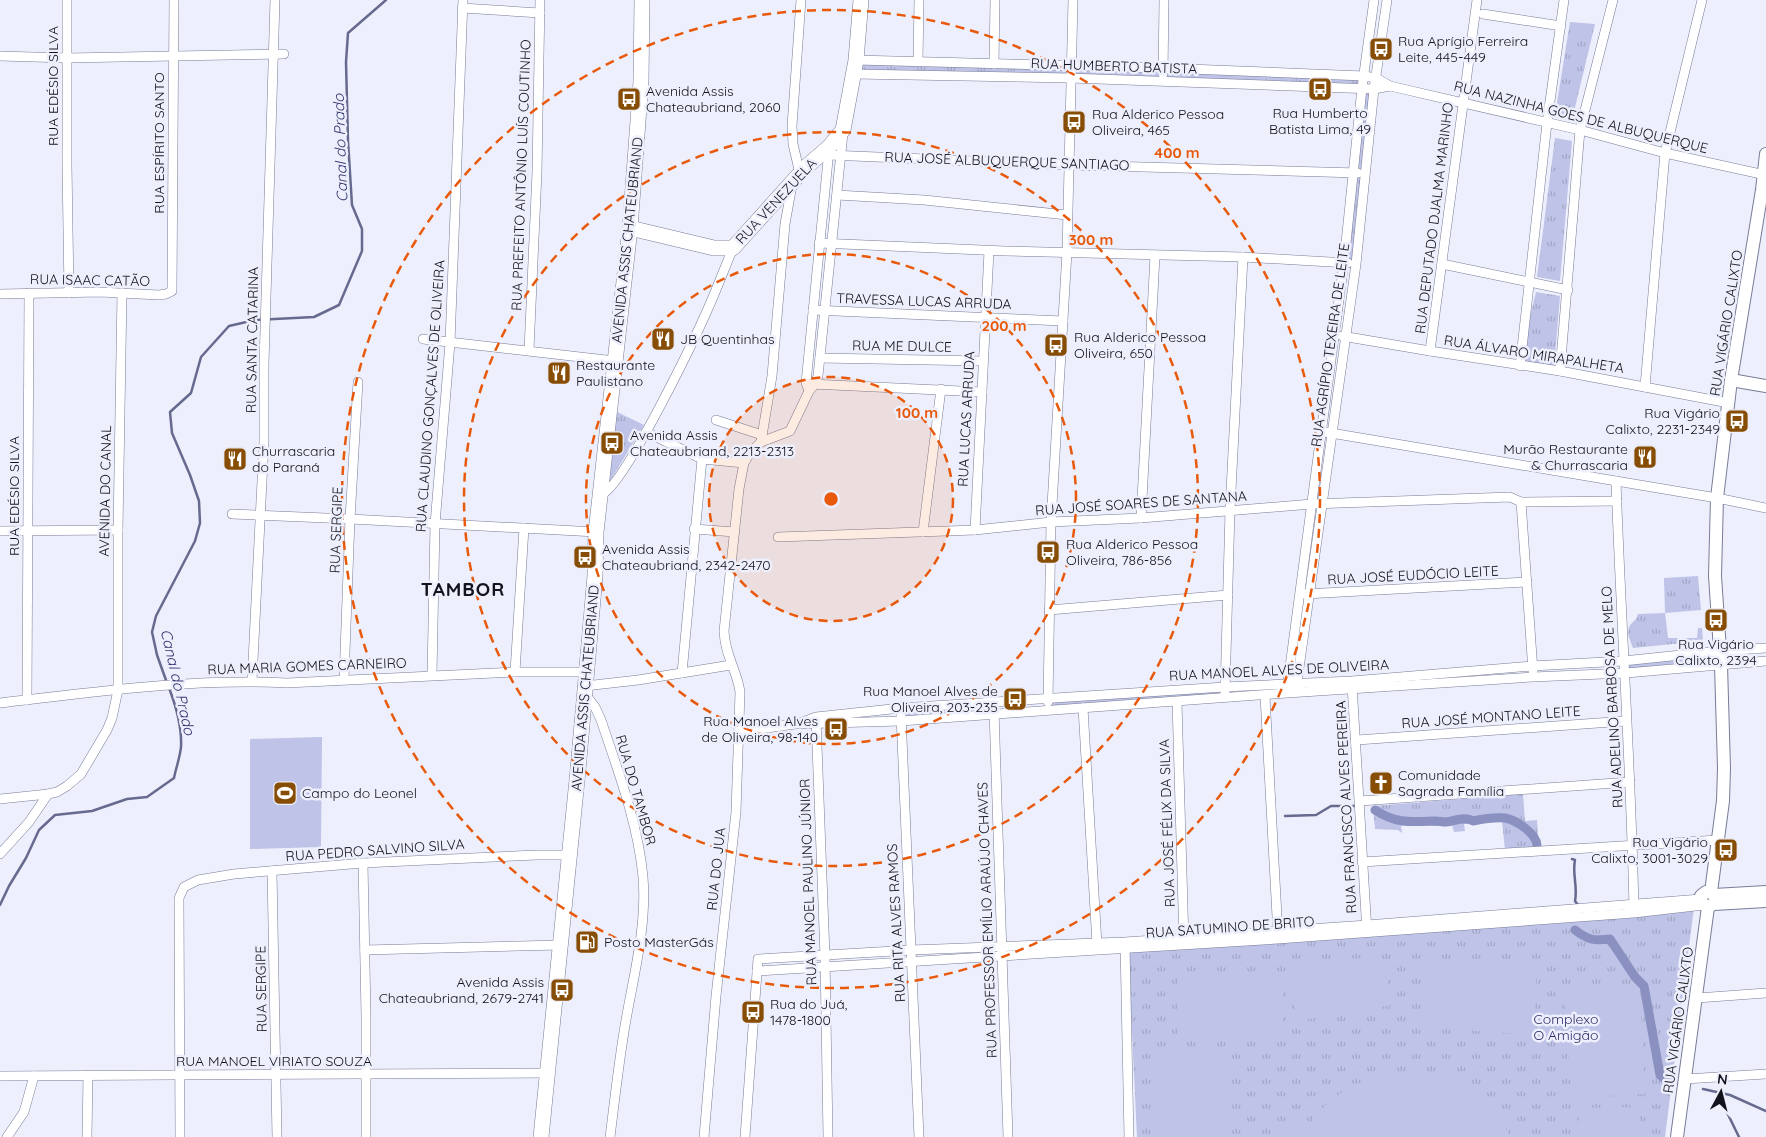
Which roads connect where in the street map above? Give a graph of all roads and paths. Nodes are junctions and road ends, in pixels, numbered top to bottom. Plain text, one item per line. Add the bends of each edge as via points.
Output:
1 (67, 0) edge
2 (174, 0) edge
3 (275, 0) edge
4 (540, 0) edge
5 (642, 0) edge
6 (801, 0) edge
7 (861, 0) edge
8 (919, 0) edge
9 (995, 0) edge
10 (1073, 0) edge
11 (1164, 0) edge
12 (1374, 0) edge
13 (1387, 0) edge
14 (1477, 0) edge
15 (1564, 0) edge
16 (1613, 0) edge
17 (1702, 0) edge
18 (463, 4) edge
19 (540, 13) junction
20 (1483, 14) dead end
21 (1561, 26) junction
22 (279, 54) junction
23 (0, 56) edge
24 (173, 56) junction
25 (67, 58) junction
26 (918, 62) junction
27 (994, 64) junction
28 (1071, 66) junction
29 (855, 67) junction
30 (1163, 68) junction
31 (1364, 76) junction
32 (1070, 78) junction
33 (1376, 78) junction
34 (1162, 82) junction
35 (1390, 86) junction
36 (1362, 88) junction
37 (1374, 89) junction
38 (1463, 103) junction
39 (1547, 122) junction
40 (1580, 130) junction
41 (833, 152) junction
42 (1665, 153) junction
43 (1766, 154) edge
44 (1069, 165) junction
45 (1353, 172) junction
46 (1365, 173) junction
47 (796, 179) junction
48 (1764, 180) edge
49 (837, 195) junction
50 (1067, 215) junction
51 (630, 228) junction
52 (820, 243) junction
53 (832, 244) junction
54 (733, 248) junction
55 (989, 251) junction
56 (1067, 252) junction
57 (1155, 256) junction
58 (1243, 257) junction
59 (1344, 262) junction
60 (1356, 264) junction
61 (1442, 264) junction
62 (1529, 282) junction
63 (174, 285) joint
64 (1568, 290) junction
65 (122, 292) junction
66 (30, 293) junction
67 (70, 293) junction
68 (0, 294) edge
69 (813, 310) junction
70 (825, 312) junction
71 (986, 317) junction
72 (1063, 321) junction
73 (1334, 335) junction
74 (1346, 336) junction
75 (423, 339) dead end
76 (450, 344) junction
77 (529, 350) junction
78 (1430, 351) junction
79 (820, 358) junction
80 (615, 361) junction
81 (983, 361) junction
82 (1520, 366) junction
83 (1560, 371) junction
84 (1731, 380) junction
85 (358, 382) dead end
86 (810, 386) junction
87 (1645, 386) junction
88 (1766, 386) edge
89 (941, 389) junction
90 (982, 392) junction
91 (1729, 403) junction
92 (716, 420) dead end
93 (646, 432) junction
94 (1321, 432) junction
95 (1331, 433) junction
96 (762, 439) junction
97 (702, 459) junction
98 (744, 463) junction
99 (1616, 481) junction
100 (601, 495) junction
101 (1717, 498) junction
102 (1617, 501) junction
103 (1521, 502) junction
104 (1312, 504) junction
105 (1322, 504) junction
106 (1766, 508) edge
107 (1230, 510) junction
108 (232, 514) dead end
109 (260, 516) junction
110 (350, 518) junction
111 (1141, 518) junction
112 (1052, 522) junction
113 (435, 524) junction
114 (524, 528) junction
115 (694, 529) junction
116 (118, 530) junction
117 (975, 530) junction
118 (0, 531) edge
119 (28, 532) junction
120 (596, 532) junction
121 (735, 532) junction
122 (923, 532) junction
123 (778, 537) dead end
124 (1527, 582) junction
125 (1305, 594) junction
126 (1228, 596) junction
127 (1049, 610) junction
128 (1719, 645) junction
129 (1766, 648) edge
130 (1623, 661) junction
131 (1766, 661) edge
132 (1582, 663) junction
133 (731, 665) junction
134 (1532, 666) junction
135 (1721, 668) junction
136 (515, 672) junction
137 (682, 673) junction
138 (1624, 673) junction
139 (432, 675) junction
140 (1583, 675) junction
141 (1533, 678) junction
142 (344, 679) junction
143 (252, 681) junction
144 (586, 684) junction
145 (1352, 685) junction
146 (1225, 687) junction
147 (1292, 688) junction
148 (118, 690) junction
149 (1265, 696) junction
150 (1048, 697) junction
151 (1225, 698) junction
152 (27, 700) junction
153 (993, 701) junction
154 (1177, 702) junction
155 (0, 703) edge
156 (901, 708) junction
157 (1084, 708) junction
158 (1048, 710) junction
159 (994, 714) junction
160 (816, 720) junction
161 (901, 721) junction
162 (1626, 721) junction
163 (738, 732) junction
164 (1357, 740) junction
165 (1630, 782) junction
166 (48, 794) junction
167 (0, 799) edge
168 (1360, 800) junction
169 (1718, 840) junction
170 (1632, 845) junction
171 (0, 854) edge
172 (570, 855) junction
173 (362, 862) junction
174 (1362, 862) junction
175 (272, 871) junction
176 (1766, 892) edge
177 (1709, 900) junction
178 (1766, 901) edge
179 (1634, 909) junction
180 (1367, 929) junction
181 (1278, 935) junction
182 (1184, 941) junction
183 (1097, 944) junction
184 (560, 945) junction
185 (1125, 946) junction
186 (1001, 947) junction
187 (365, 950) junction
188 (911, 950) junction
189 (825, 956) junction
190 (1002, 957) junction
191 (912, 962) junction
192 (825, 968) junction
193 (757, 972) junction
194 (1766, 993) edge
195 (1697, 998) junction
196 (277, 1074) junction
197 (366, 1074) junction
198 (548, 1074) junction
199 (1766, 1074) edge
200 (88, 1075) junction
201 (180, 1075) junction
202 (0, 1076) edge
203 (34, 1076) junction
204 (1685, 1079) junction
205 (7, 1137) edge
206 (87, 1137) edge
207 (180, 1137) edge
208 (277, 1137) edge
209 (366, 1137) edge
210 (541, 1137) edge
211 (610, 1137) edge
212 (704, 1137) edge
213 (745, 1137) edge
214 (828, 1137) edge
215 (919, 1137) edge
216 (1008, 1137) edge
217 (1129, 1137) edge
218 (1677, 1137) edge

1 - 25 street, RUA EDÉSIO SILVA
2 - 24 street, RUA ESPÍRITO SANTO
3 - 22 street, RUA SANTA CATARINA
4 - 19 street, RUA PREFEITO ANTÔNIO LUÍS COUTINHO
5 - 51 main road, AVENIDA ASSIS CHATEUBRIAND via 641,81
6 - 47 street via 792,126
7 - 29 main road
8 - 26 street
9 - 27 street
10 - 28 street
11 - 30 street
12 - 31 street, RUA AGRÍPIO TEXEIRA DE LEITE
13 - 33 street, RUA AGRÍPIO TEXEIRA DE LEITE
14 - 38 street, RUA DEPUTADO DJALMA MARINHO
15 - 21 street
16 - 40 street
17 - 42 street
18 - 19 street
18 - 76 street, RUA CLAUDINO GONÇALVES DE OLIVEIRA
19 - 77 street, RUA PREFEITO ANTÔNIO LUÍS COUTINHO
20 - 21 street
21 - 39 street
22 - 24 street
22 - 109 street, RUA SANTA CATARINA
23 - 25 street
24 - 25 street
24 - 63 street, RUA ESPÍRITO SANTO
25 - 67 street, RUA EDÉSIO SILVA
26 - 27 street, RUA HUMBERTO BATISTA
26 - 29 street, RUA HUMBERTO BATISTA
27 - 28 street, RUA HUMBERTO BATISTA
28 - 30 street, RUA HUMBERTO BATISTA
28 - 32 street
29 - 32 street, RUA HUMBERTO BATISTA
29 - 41 main road via 843,130
30 - 31 street, RUA HUMBERTO BATISTA
30 - 34 street
31 - 33 street, RUA HUMBERTO BATISTA
31 - 36 street, RUA AGRÍPIO TEXEIRA DE LEITE
32 - 34 street, RUA HUMBERTO BATISTA
32 - 44 street
33 - 35 street, RUA NAZINHA GOES DE ALBUQUERQUE
33 - 37 street, RUA AGRÍPIO TEXEIRA DE LEITE
34 - 36 street, RUA HUMBERTO BATISTA
35 - 37 street, RUA NAZINHA GOES DE ALBUQUERQUE
35 - 38 street, RUA NAZINHA GOES DE ALBUQUERQUE
36 - 37 street, RUA HUMBERTO BATISTA
36 - 45 street, RUA AGRÍPIO TEXEIRA DE LEITE
37 - 46 street, RUA AGRÍPIO TEXEIRA DE LEITE
38 - 39 street, RUA NAZINHA GOES DE ALBUQUERQUE
38 - 61 street, RUA DEPUTADO DJALMA MARINHO
39 - 40 street, RUA NAZINHA GOES DE ALBUQUERQUE
39 - 62 street
40 - 42 street, RUA NAZINHA GOES DE ALBUQUERQUE
40 - 64 street
41 - 44 street, RUA JOSÉ ALBUQUERQUE SANTIAGO
41 - 47 main road, RUA VENEZUELA
41 - 49 street
41 - 52 street
42 - 48 street, RUA NAZINHA GOES DE ALBUQUERQUE
42 - 87 street
43 - 48 main road, RUA VIGÁRIO CALIXTO
44 - 45 street, RUA JOSÉ ALBUQUERQUE SANTIAGO
44 - 50 street
45 - 46 street, RUA JOSÉ ALBUQUERQUE SANTIAGO
45 - 59 street, RUA AGRÍPIO TEXEIRA DE LEITE
46 - 60 street, RUA AGRÍPIO TEXEIRA DE LEITE
47 - 54 main road, RUA VENEZUELA
47 - 96 street via 785,224 772,376
48 - 84 main road, RUA VIGÁRIO CALIXTO
49 - 50 street via 924,200
49 - 53 street
50 - 56 street
51 - 54 main road via 714,248
51 - 80 main road, AVENIDA ASSIS CHATEUBRIAND
52 - 53 street
52 - 69 street
53 - 55 street
53 - 70 street
54 - 93 street, RUA VENEZUELA via 700,327
55 - 56 street
55 - 71 street, RUA LUCAS ARRUDA
56 - 57 street
56 - 72 street
57 - 58 street
57 - 111 street
58 - 59 street
58 - 107 street
59 - 60 street
59 - 73 street, RUA AGRÍPIO TEXEIRA DE LEITE
60 - 74 street, RUA AGRÍPIO TEXEIRA DE LEITE
61 - 62 street
61 - 78 street, RUA DEPUTADO DJALMA MARINHO
62 - 64 street
62 - 82 street
63 - 65 street, RUA ISAAC CATÃO via 166,294
64 - 83 street
65 - 67 street, RUA ISAAC CATÃO
65 - 116 street, AVENIDA DO CANAL
66 - 67 street, RUA ISAAC CATÃO
66 - 68 street, RUA ISAAC CATÃO
66 - 119 street, RUA EDÉSIO SILVA
69 - 70 street, TRAVESSA LUCAS ARRUDA
69 - 86 street
70 - 71 street, TRAVESSA LUCAS ARRUDA
70 - 79 street
71 - 72 street, TRAVESSA LUCAS ARRUDA
71 - 81 street, RUA LUCAS ARRUDA
72 - 112 street
73 - 74 street, RUA ÁLVARO MIRAPALHETA
73 - 94 street, RUA AGRÍPIO TEXEIRA DE LEITE
74 - 78 street, RUA ÁLVARO MIRAPALHETA
74 - 95 street, RUA AGRÍPIO TEXEIRA DE LEITE
75 - 76 street
76 - 77 street
76 - 113 street, RUA CLAUDINO GONÇALVES DE OLIVEIRA
77 - 80 street
78 - 82 street, RUA ÁLVARO MIRAPALHETA
79 - 81 street, RUA ME DULCE
79 - 86 street
80 - 100 main road, AVENIDA ASSIS CHATEUBRIAND
81 - 90 street, RUA LUCAS ARRUDA
82 - 83 street, RUA ÁLVARO MIRAPALHETA
83 - 87 street, RUA ÁLVARO MIRAPALHETA
84 - 88 main road
84 - 91 main road, RUA VIGÁRIO CALIXTO
85 - 110 street, RUA SERGIPE
86 - 89 street
86 - 96 street via 790,431
87 - 91 street, RUA ÁLVARO MIRAPALHETA
89 - 90 street
89 - 122 street
90 - 117 street, RUA LUCAS ARRUDA
91 - 101 main road, RUA VIGÁRIO CALIXTO
92 - 96 street
93 - 97 street
93 - 100 street, RUA VENEZUELA via 612,487
94 - 95 street
94 - 104 street, RUA AGRÍPIO TEXEIRA DE LEITE
95 - 99 street
95 - 105 street, RUA AGRÍPIO TEXEIRA DE LEITE
96 - 98 street
97 - 98 street
97 - 115 street
98 - 121 street, RUA DO JUA
99 - 101 street
99 - 102 street, RUA ADELINO BARBOSA DE MELO
100 - 120 main road, AVENIDA ASSIS CHATEUBRIAND
101 - 106 street
101 - 128 main road, RUA VIGÁRIO CALIXTO via 1715,576
102 - 103 street
102 - 130 street, RUA ADELINO BARBOSA DE MELO
103 - 105 street, RUA JOSÉ SOARES DE SANTANA via 1505,496
103 - 124 street
104 - 105 street, RUA JOSÉ SOARES DE SANTANA
104 - 107 street, RUA JOSÉ SOARES DE SANTANA
104 - 125 street, RUA AGRÍPIO TEXEIRA DE LEITE
105 - 125 street, RUA AGRÍPIO TEXEIRA DE LEITE
107 - 111 street, RUA JOSÉ SOARES DE SANTANA
107 - 126 street
108 - 109 street
109 - 110 street
109 - 143 street, RUA SANTA CATARINA
110 - 113 street
110 - 142 street, RUA SERGIPE
111 - 112 street, RUA JOSÉ SOARES DE SANTANA
112 - 117 street, RUA JOSÉ SOARES DE SANTANA
112 - 127 street
113 - 114 street
113 - 139 street, RUA CLAUDINO GONÇALVES DE OLIVEIRA
114 - 120 street
114 - 136 street
115 - 121 street
115 - 137 street
116 - 119 street
116 - 148 street, AVENIDA DO CANAL
117 - 122 street, RUA JOSÉ SOARES DE SANTANA
118 - 119 street
119 - 152 street, RUA EDÉSIO SILVA
120 - 144 main road, AVENIDA ASSIS CHATEUBRIAND
121 - 133 street, RUA DO JUA via 724,632
122 - 123 street, RUA JOSÉ SOARES DE SANTANA
124 - 125 street, RUA JOSÉ EUDÓCIO LEITE
124 - 134 street
125 - 147 street, RUA AGRÍPIO TEXEIRA DE LEITE
126 - 127 street
126 - 146 street
127 - 150 street
128 - 129 street, RUA MANOEL ALVES DE OLIVEIRA
128 - 130 street, RUA MANOEL ALVES DE OLIVEIRA
128 - 135 main road, RUA VIGÁRIO CALIXTO
130 - 132 street, RUA MANOEL ALVES DE OLIVEIRA
130 - 138 street, RUA ADELINO BARBOSA DE MELO
131 - 135 street, RUA MANOEL ALVES DE OLIVEIRA
132 - 134 street, RUA MANOEL ALVES DE OLIVEIRA
132 - 140 street
133 - 137 street, RUA MARIA GOMES CARNEIRO
133 - 163 street, RUA DO JUA via 740,692
134 - 141 street
134 - 145 street, RUA MANOEL ALVES DE OLIVEIRA
135 - 138 street, RUA MANOEL ALVES DE OLIVEIRA
135 - 169 main road, RUA VIGÁRIO CALIXTO via 1724,768
136 - 139 street, RUA MARIA GOMES CARNEIRO
136 - 144 street, RUA MARIA GOMES CARNEIRO
137 - 144 street, RUA MARIA GOMES CARNEIRO
138 - 140 street, RUA MANOEL ALVES DE OLIVEIRA
138 - 162 street, RUA ADELINO BARBOSA DE MELO
139 - 142 street, RUA MARIA GOMES CARNEIRO
140 - 141 street, RUA MANOEL ALVES DE OLIVEIRA
141 - 145 street, RUA MANOEL ALVES DE OLIVEIRA
142 - 143 street, RUA MARIA GOMES CARNEIRO via 287,683
143 - 148 street, RUA MARIA GOMES CARNEIRO
144 - 172 main road, AVENIDA ASSIS CHATEUBRIAND
144 - 211 street, RUA DO TAMBOR via 601,720 633,822 643,879 642,926
145 - 147 street, RUA MANOEL ALVES DE OLIVEIRA
145 - 164 street, RUA FRANCISCO ALVES PEREIRA
146 - 147 street, RUA MANOEL ALVES DE OLIVEIRA
146 - 150 street, RUA MANOEL ALVES DE OLIVEIRA
146 - 151 street
147 - 149 street, RUA MANOEL ALVES DE OLIVEIRA
148 - 152 street, RUA MARIA GOMES CARNEIRO
148 - 166 street, AVENIDA DO CANAL via 107,730 81,774 67,786
149 - 151 street, RUA MANOEL ALVES DE OLIVEIRA
149 - 181 street
150 - 153 street, RUA MANOEL ALVES DE OLIVEIRA
150 - 158 street
151 - 154 street, RUA MANOEL ALVES DE OLIVEIRA
152 - 155 street, RUA MARIA GOMES CARNEIRO
153 - 156 street, RUA MANOEL ALVES DE OLIVEIRA
153 - 159 street, RUA PROFESSOR EMÍLIO ARAÚJO CHAVES
154 - 157 street, RUA MANOEL ALVES DE OLIVEIRA
154 - 182 street, RUA JOSÉ FÉLIX DA SILVA
156 - 160 street, RUA MANOEL ALVES DE OLIVEIRA
156 - 161 street, RUA RITA ALVES RAMOS
157 - 158 street, RUA MANOEL ALVES DE OLIVEIRA
157 - 183 street
158 - 159 street, RUA MANOEL ALVES DE OLIVEIRA
159 - 161 street, RUA MANOEL ALVES DE OLIVEIRA
159 - 186 street, RUA PROFESSOR EMÍLIO ARAÚJO CHAVES
160 - 161 street, RUA MANOEL ALVES DE OLIVEIRA
160 - 163 street, RUA MANOEL ALVES DE OLIVEIRA
160 - 189 street, RUA MANOEL PAULINO JÚNIOR
161 - 188 street, RUA RITA ALVES RAMOS
162 - 164 street, RUA JOSÉ MONTANO LEITE
162 - 165 street, RUA ADELINO BARBOSA DE MELO
163 - 212 street, RUA DO JUA via 736,812
164 - 168 street, RUA FRANCISCO ALVES PEREIRA
165 - 168 street
165 - 170 street, RUA ADELINO BARBOSA DE MELO
166 - 167 street
166 - 171 street via 29,822
168 - 174 street, RUA FRANCISCO ALVES PEREIRA
169 - 170 street
169 - 177 main road, RUA VIGÁRIO CALIXTO
170 - 174 street
170 - 179 street, RUA ADELINO BARBOSA DE MELO
172 - 173 street, RUA PEDRO SALVINO SILVA
172 - 184 main road, AVENIDA ASSIS CHATEUBRIAND
173 - 175 street, RUA PEDRO SALVINO SILVA
173 - 187 street
174 - 180 street, RUA FRANCISCO ALVES PEREIRA
175 - 196 street, RUA SERGIPE
175 - 201 street, RUA PEDRO SALVINO SILVA via 198,880 184,887 179,898
176 - 177 main road, RUA SATUMINO DE BRITO
177 - 178 main road, RUA SATUMINO DE BRITO
177 - 179 street, RUA SATUMINO DE BRITO
177 - 195 main road, RUA VIGÁRIO CALIXTO
179 - 180 street, RUA SATUMINO DE BRITO
180 - 181 street, RUA SATUMINO DE BRITO
181 - 182 street, RUA SATUMINO DE BRITO
182 - 185 street, RUA SATUMINO DE BRITO
183 - 185 street, RUA SATUMINO DE BRITO
183 - 186 street, RUA SATUMINO DE BRITO
184 - 187 street
184 - 198 main road, AVENIDA ASSIS CHATEUBRIAND
185 - 190 street, RUA SATUMINO DE BRITO
185 - 217 street
186 - 188 street, RUA SATUMINO DE BRITO
186 - 190 street, RUA PROFESSOR EMÍLIO ARAÚJO CHAVES
187 - 197 street
188 - 189 street, RUA SATUMINO DE BRITO
188 - 191 street, RUA RITA ALVES RAMOS
189 - 192 street, RUA MANOEL PAULINO JÚNIOR
189 - 193 street, RUA SATUMINO DE BRITO via 758,959
190 - 191 street, RUA SATUMINO DE BRITO
190 - 216 street, RUA PROFESSOR EMÍLIO ARAÚJO CHAVES
191 - 192 street, RUA SATUMINO DE BRITO
191 - 215 street, RUA RITA ALVES RAMOS
192 - 193 street, RUA SATUMINO DE BRITO
192 - 214 street, RUA MANOEL PAULINO JÚNIOR
193 - 213 street
194 - 195 street
195 - 204 main road, RUA VIGÁRIO CALIXTO
196 - 197 street, RUA MANOEL VIRIATO SOUZA
196 - 201 street, RUA MANOEL VIRIATO SOUZA
196 - 208 street, RUA SERGIPE
197 - 198 street, RUA MANOEL VIRIATO SOUZA
197 - 209 street
198 - 210 main road, AVENIDA ASSIS CHATEUBRIAND
199 - 204 street
200 - 201 street, RUA MANOEL VIRIATO SOUZA
200 - 203 street, RUA MANOEL VIRIATO SOUZA
200 - 206 street
201 - 207 street
202 - 203 street, RUA MANOEL VIRIATO SOUZA
203 - 205 street via 24,1112
204 - 218 main road, RUA VIGÁRIO CALIXTO

